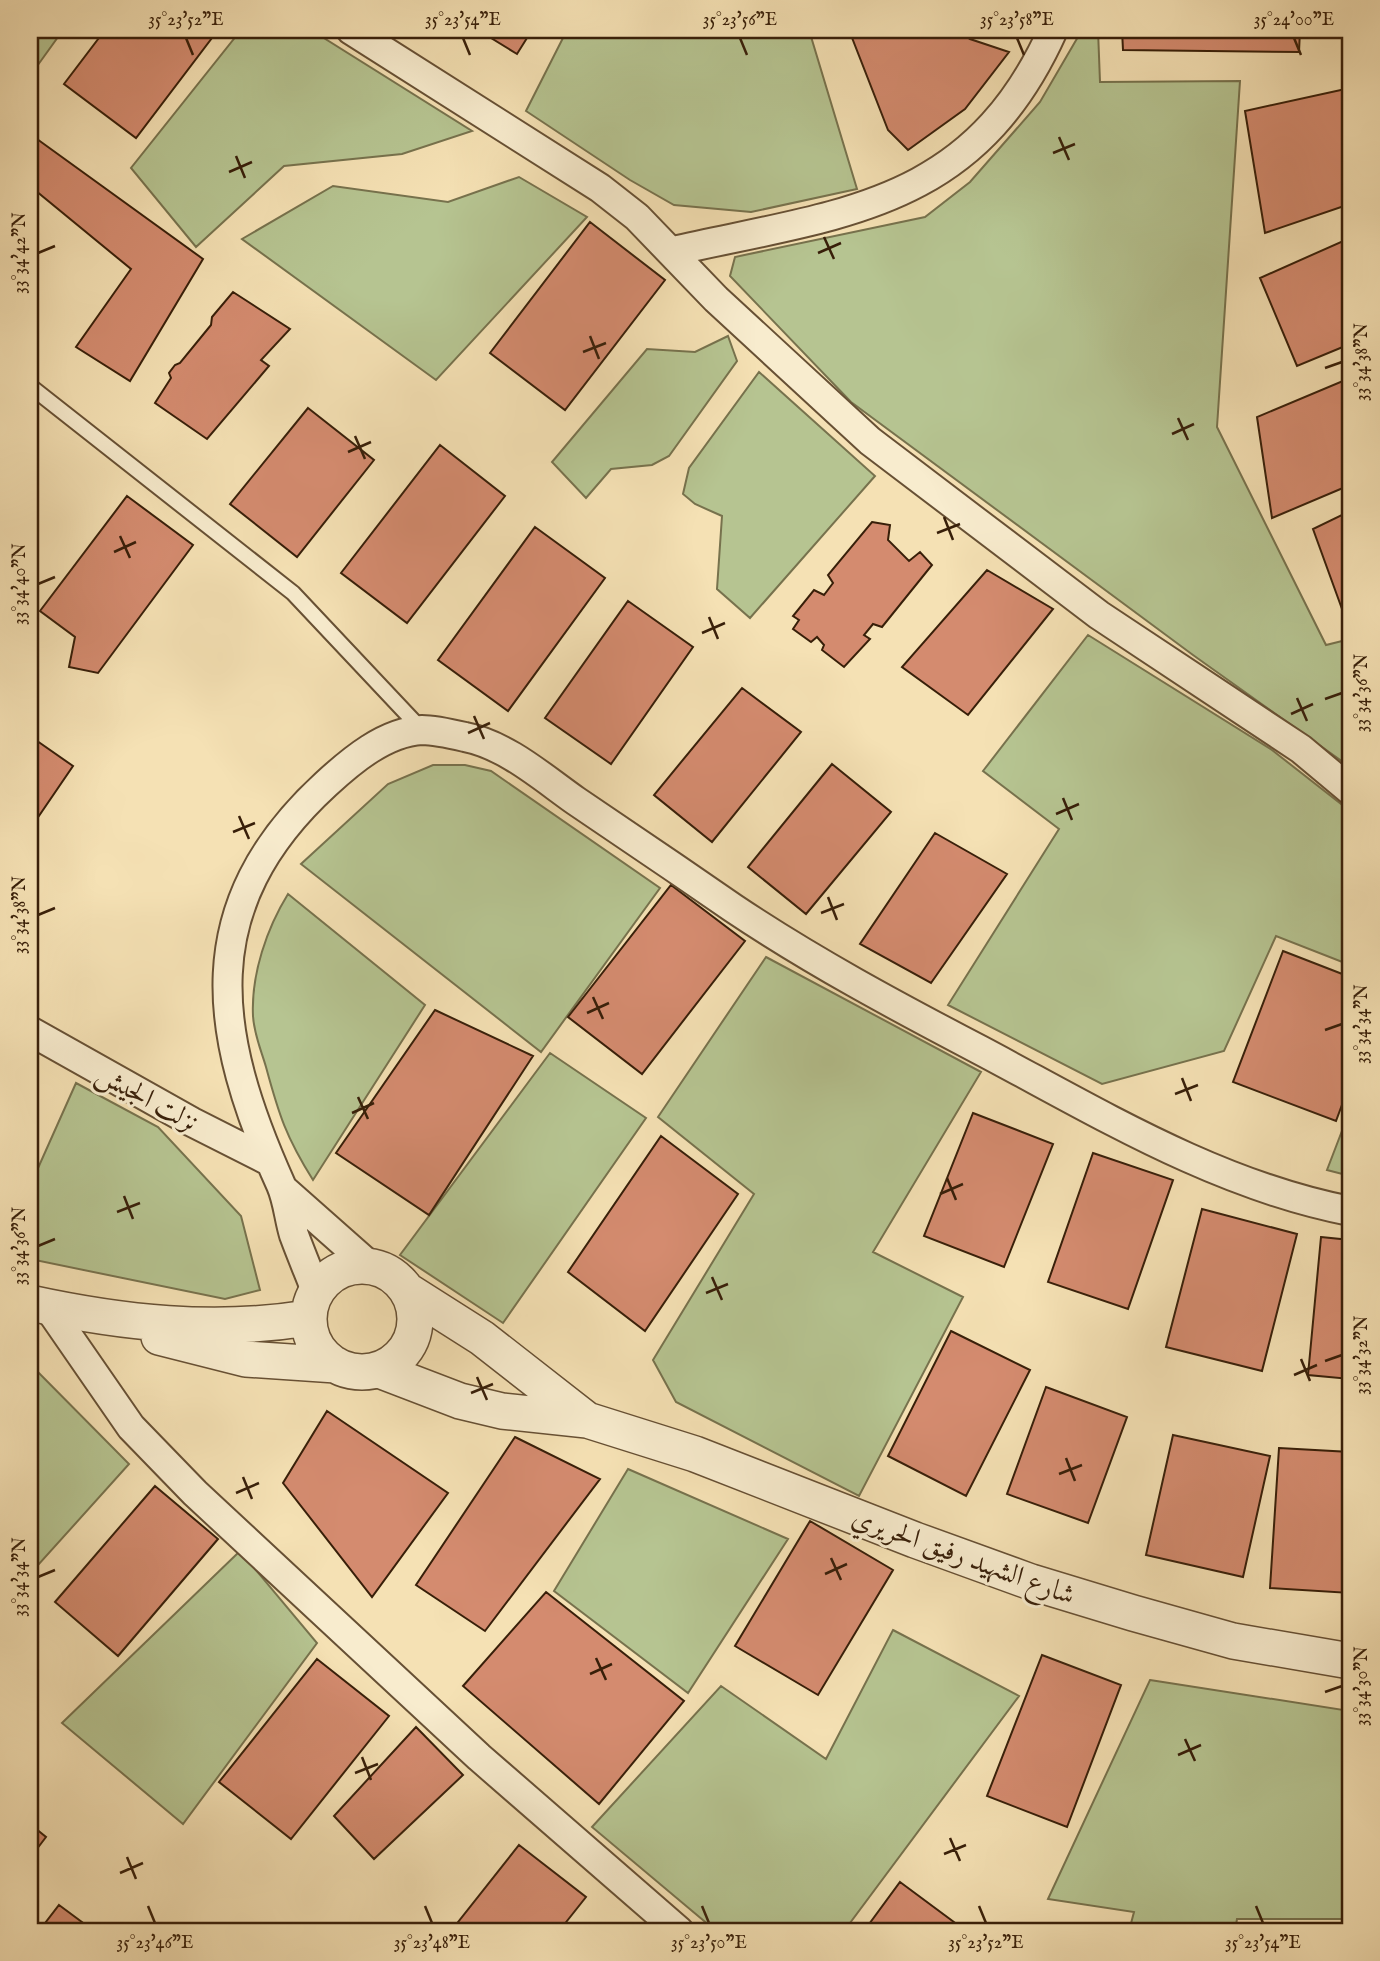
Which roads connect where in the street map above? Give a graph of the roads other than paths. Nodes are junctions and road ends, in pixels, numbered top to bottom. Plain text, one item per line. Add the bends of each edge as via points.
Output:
1 (351, 30) edge
2 (1054, 30) edge
3 (673, 251) junction
4 (30, 386) edge
5 (422, 730) junction
6 (1350, 790) edge
7 (30, 1031) edge
8 (267, 1160) junction
9 (283, 1189) junction
10 (1350, 1211) edge
11 (370, 1266) junction
12 (408, 1291) junction
13 (39, 1305) edge
14 (312, 1305) junction
15 (117, 1320) junction
16 (336, 1365) junction
17 (379, 1370) junction
18 (587, 1420) junction
19 (1350, 1661) edge
20 (680, 1931) edge

1 - 3 street via 600,188
2 - 3 street via 1001,116 968,151 921,183 863,207
3 - 6 street via 716,299 899,465 1099,615 1301,749
4 - 5 lane via 293,593
5 - 8 street via 381,743 322,788 272,844 236,915 227,960 227,1011 235,1061
5 - 10 street via 491,744 740,913 892,1005 1105,1119 1249,1182
7 - 8 street, نزلت الجيش
8 - 9 street
9 - 11 street
9 - 14 street
11 - 12 street via 384,1270
11 - 14 street via 339,1271
12 - 17 street via 416,1317 410,1343 402,1355
12 - 18 street via 500,1351
13 - 15 street
13 - 20 street via 131,1427 195,1493 480,1757
14 - 15 street via 260,1326
14 - 16 street via 316,1346
15 - 16 street via 246,1359
16 - 17 street via 350,1371
17 - 18 street via 491,1409
18 - 19 street, شارع الشهيد رفيق الحريري via 695,1454 1031,1582 1233,1641

